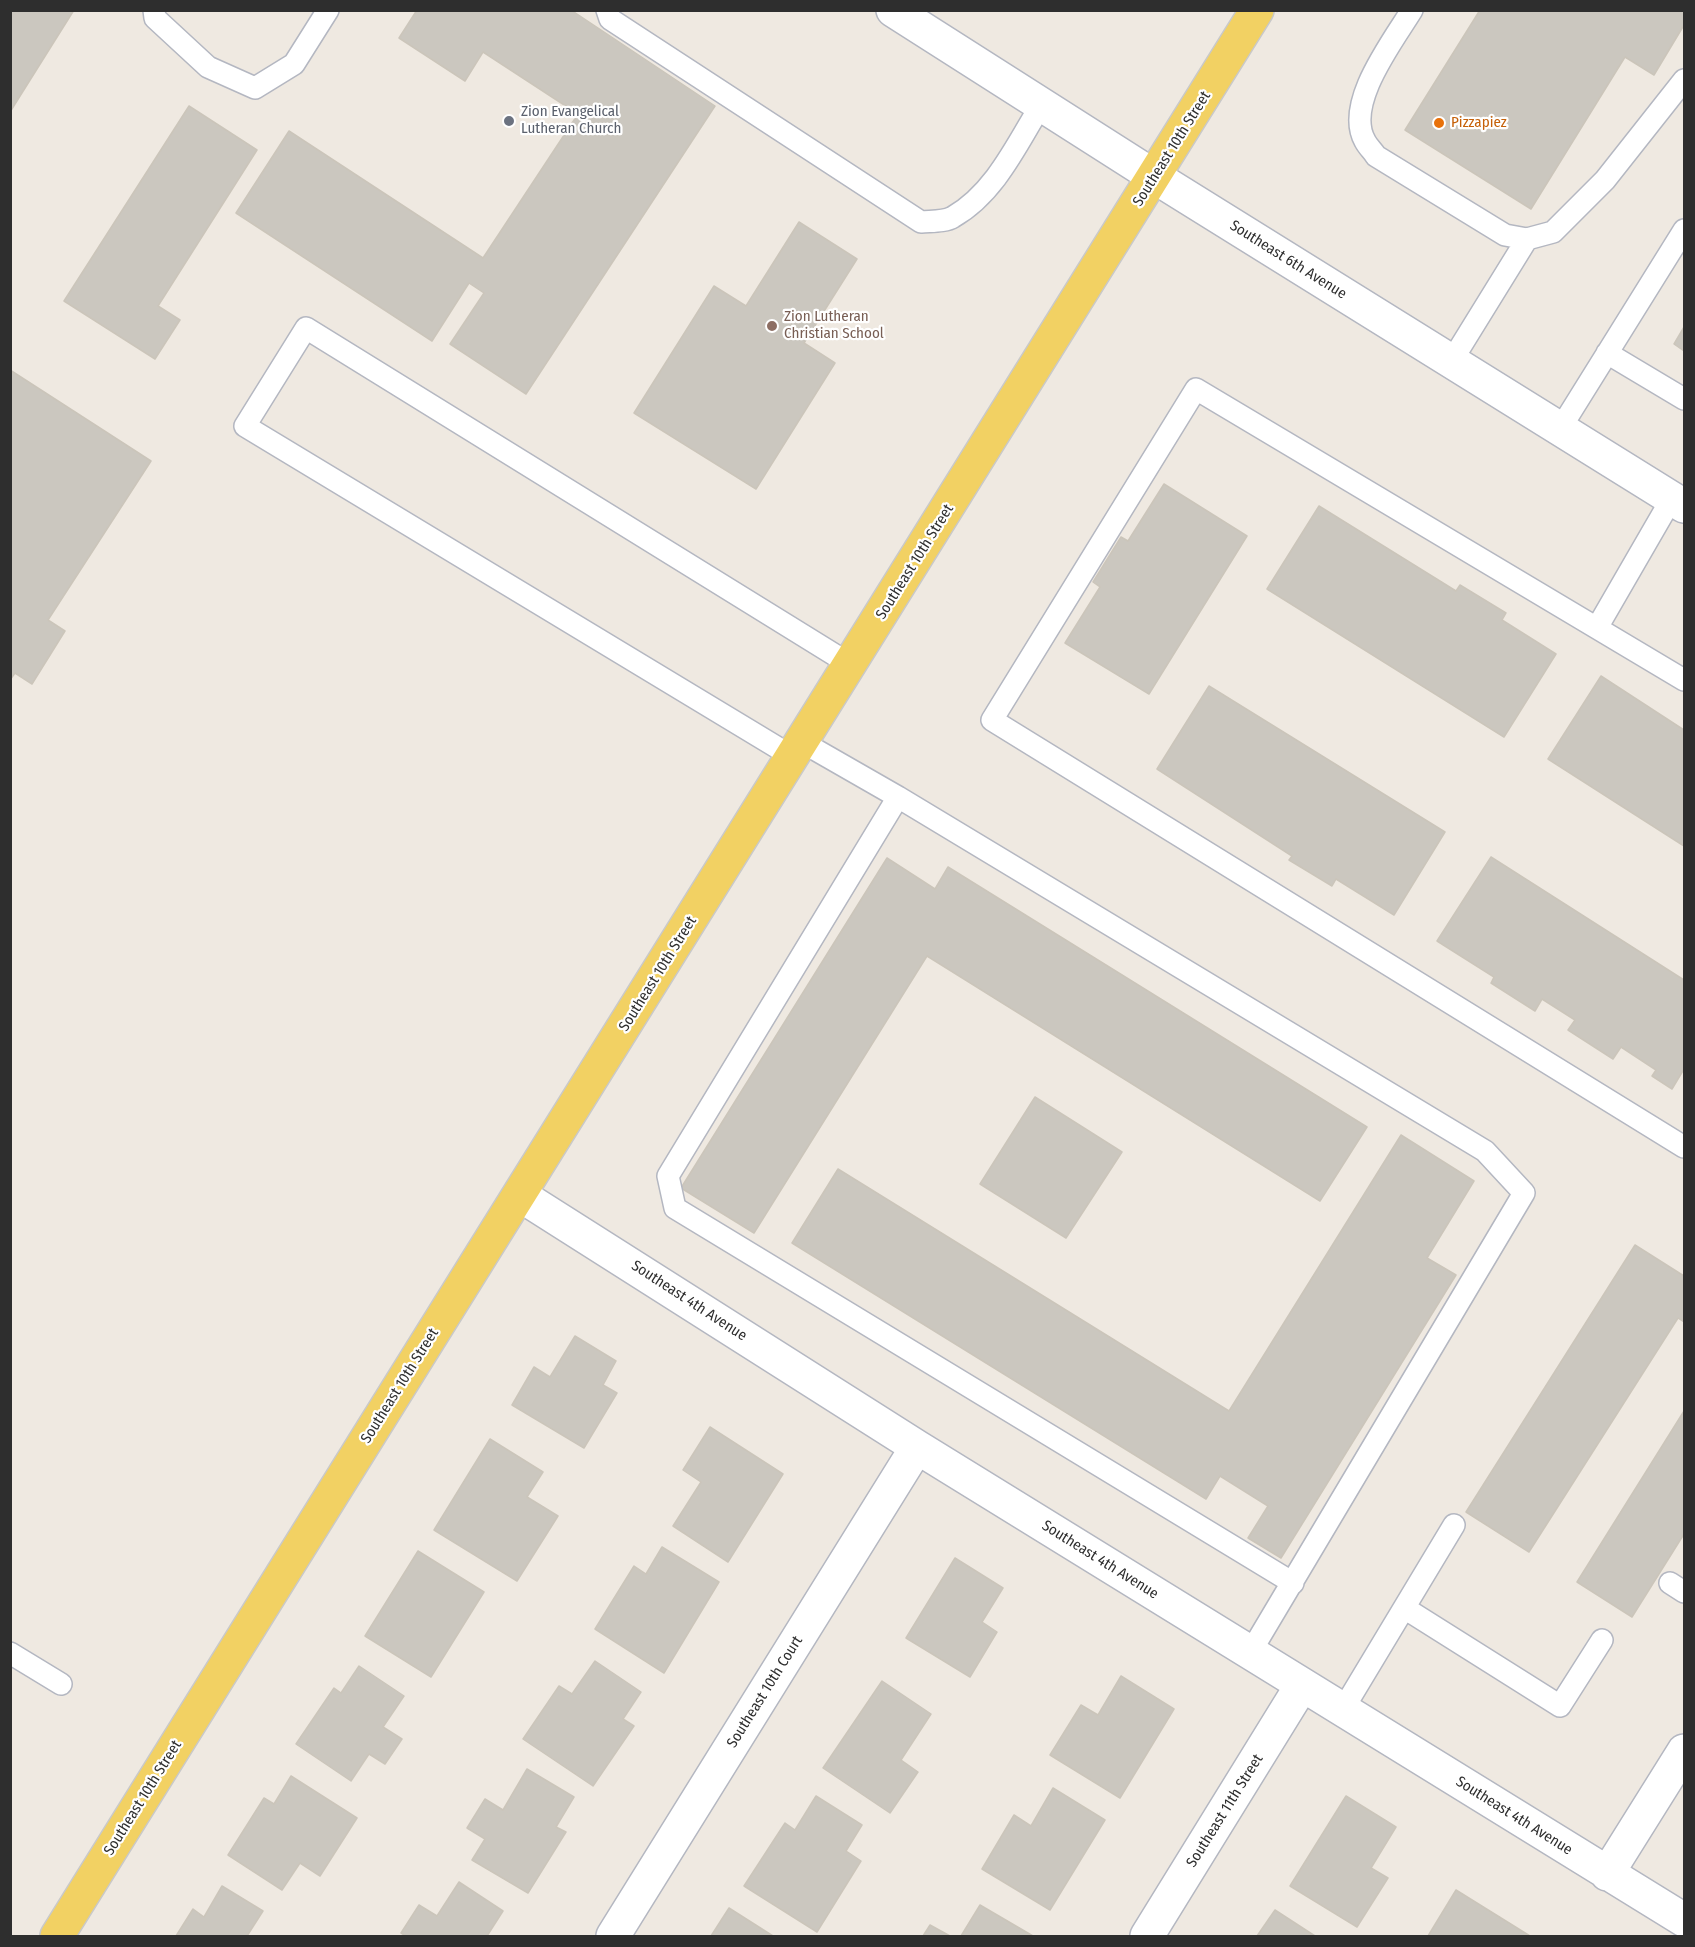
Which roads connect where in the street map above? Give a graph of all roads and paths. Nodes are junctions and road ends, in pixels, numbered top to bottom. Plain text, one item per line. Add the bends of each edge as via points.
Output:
1 (154, 10) edge
2 (328, 10) edge
3 (607, 10) edge
4 (893, 10) edge
5 (1257, 10) edge
6 (1412, 10) edge
7 (1684, 80) edge
8 (1041, 105) junction
9 (1155, 177) junction
10 (1684, 230) edge
11 (1527, 239) junction
12 (1607, 353) junction
13 (1451, 362) junction
14 (1684, 399) edge
15 (1560, 429) junction
16 (1678, 502) edge
17 (1598, 626) junction
18 (851, 665) junction
19 (1684, 680) edge
20 (797, 749) junction
21 (898, 797) junction
22 (1684, 1146) edge
23 (520, 1195) junction
24 (917, 1447) junction
25 (1454, 1525) dead end
26 (1293, 1583) junction
27 (1406, 1609) junction
28 (1602, 1640) dead end
29 (10, 1653) edge
30 (1250, 1653) junction
31 (61, 1684) dead end
32 (1302, 1686) junction
33 (1342, 1711) junction
34 (1684, 1751) edge
35 (1607, 1874) junction
36 (1684, 1920) edge
37 (57, 1936) edge
38 (613, 1936) edge
39 (1148, 1936) edge

1 - 2 lane via 155,18 208,68 255,88 294,64
3 - 8 lane via 610,19 921,222 952,218 999,175
4 - 8 street, Southeast 6th Avenue
5 - 9 main road, Southeast 10th Street
6 - 11 lane via 1363,96 1364,140 1377,156 1505,235
7 - 11 lane via 1605,180 1553,232
8 - 9 street, Southeast 6th Avenue
9 - 13 street, Southeast 6th Avenue
9 - 18 main road, Southeast 10th Street
10 - 12 lane
11 - 13 lane
12 - 14 lane
12 - 15 lane
13 - 15 street, Southeast 6th Avenue
15 - 16 street, Southeast 6th Avenue
16 - 17 lane
17 - 19 lane
17 - 22 lane via 1197,389 992,720
18 - 20 main road, Southeast 10th Street
18 - 20 lane via 306,328 245,426
20 - 21 lane
20 - 23 main road, Southeast 10th Street
21 - 26 lane via 1485,1151 1524,1193
21 - 26 lane via 668,1176 675,1208
23 - 24 street, Southeast 4th Avenue
23 - 37 main road, Southeast 10th Street
24 - 30 street, Southeast 4th Avenue
24 - 38 street, Southeast 10th Court
25 - 27 lane
26 - 30 lane
27 - 28 lane via 1560,1706
27 - 33 lane
29 - 31 lane
30 - 32 street, Southeast 4th Avenue
32 - 33 street, Southeast 4th Avenue
32 - 39 street, Southeast 11th Street
33 - 35 street, Southeast 4th Avenue
34 - 35 street
35 - 36 street, Southeast 4th Avenue

